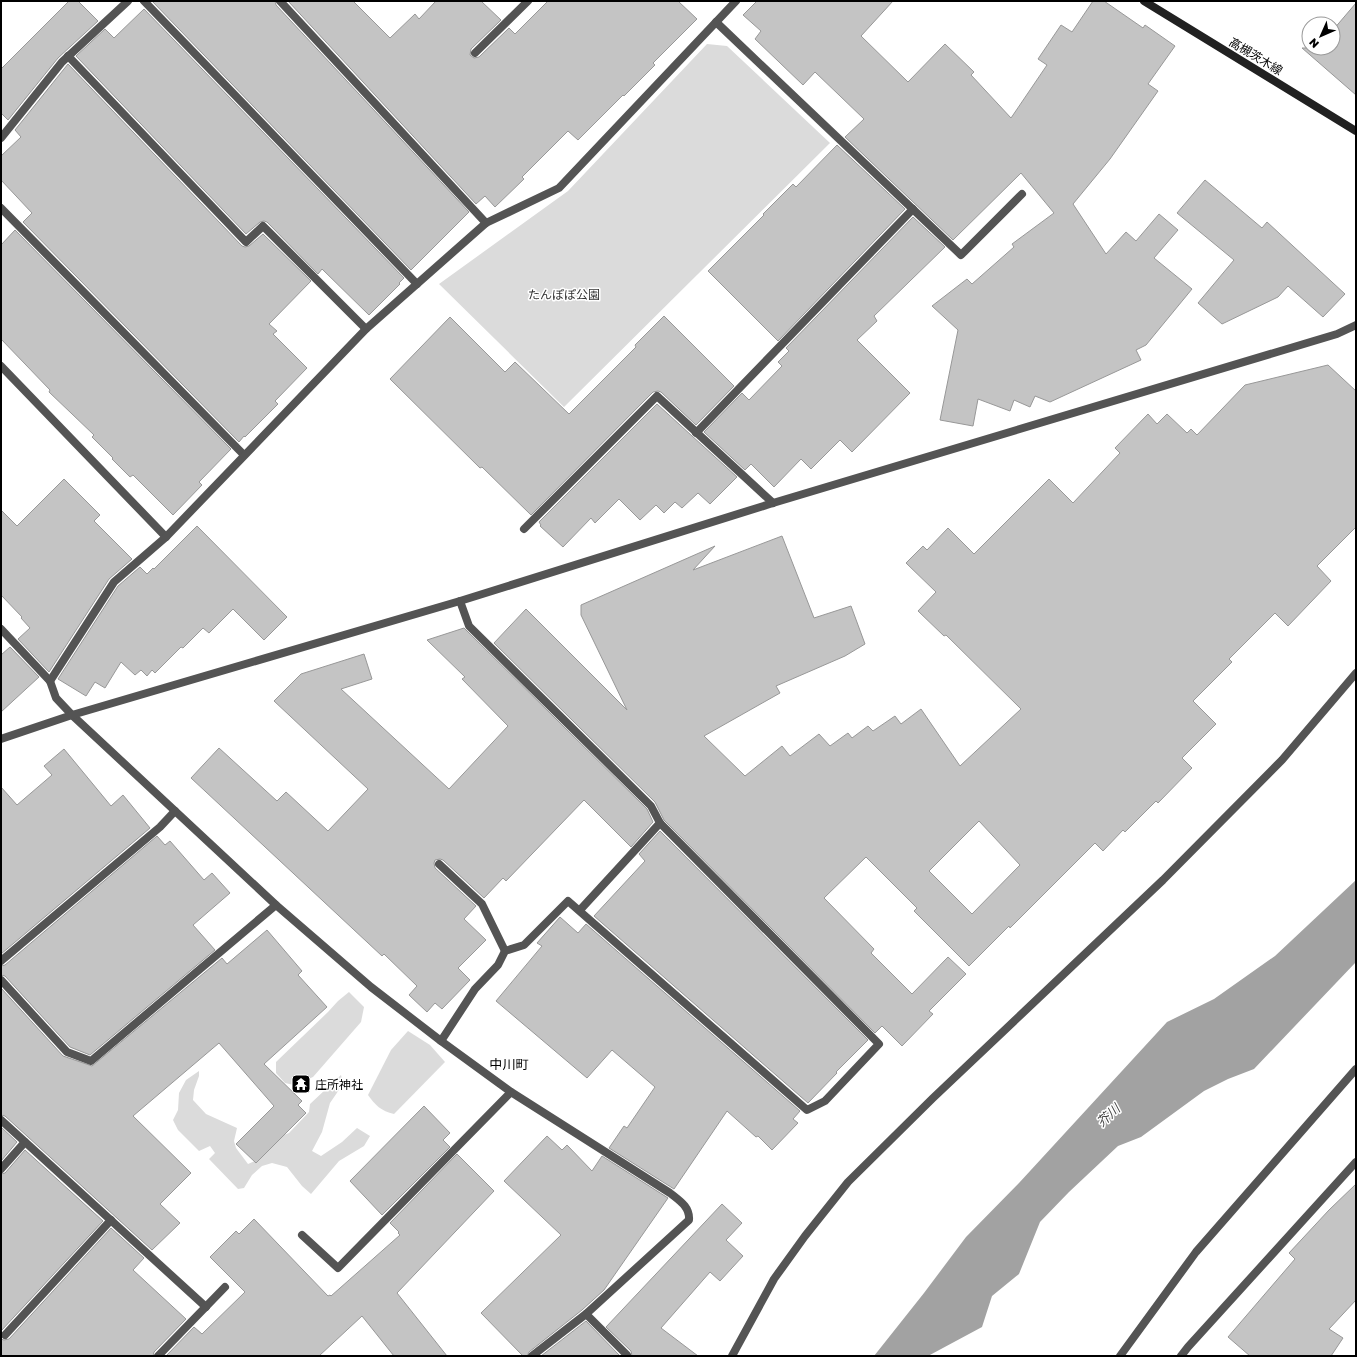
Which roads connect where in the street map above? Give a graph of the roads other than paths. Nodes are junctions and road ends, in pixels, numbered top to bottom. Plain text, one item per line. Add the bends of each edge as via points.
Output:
1 (128, 1) edge
2 (144, 1) edge
3 (280, 1) edge
4 (528, 1) edge
5 (736, 1) edge
6 (1144, 1) edge
7 (716, 22) junction
8 (475, 53) dead end
9 (68, 56) junction
10 (1356, 131) edge
11 (1, 138) edge
12 (1022, 194) dead end
13 (1, 208) edge
14 (913, 209) junction
15 (486, 223) junction
16 (417, 284) junction
17 (1356, 325) edge
18 (366, 330) junction
19 (1, 366) edge
20 (696, 433) junction
21 (244, 455) junction
22 (773, 503) junction
23 (524, 529) dead end
24 (166, 537) junction
25 (460, 601) junction
26 (1, 629) edge
27 (1356, 673) edge
28 (50, 681) junction
29 (72, 715) junction
30 (1, 739) edge
31 (175, 811) junction
32 (660, 823) junction
33 (439, 864) dead end
34 (276, 905) junction
35 (580, 910) junction
36 (505, 951) junction
37 (1, 961) edge
38 (1, 980) edge
39 (441, 1041) junction
40 (1356, 1069) edge
41 (511, 1092) junction
42 (1, 1120) edge
43 (25, 1142) junction
44 (1356, 1162) edge
45 (1, 1169) edge
46 (111, 1220) junction
47 (302, 1235) dead end
48 (225, 1287) dead end
49 (206, 1307) junction
50 (586, 1314) junction
51 (6, 1334) dead end
52 (627, 1355) dead end
53 (158, 1356) edge
54 (532, 1356) edge
55 (732, 1356) edge
56 (1120, 1356) edge
57 (1182, 1356) edge

1 - 9 street
2 - 16 street
3 - 15 street
4 - 8 street
5 - 7 street
6 - 10 main road, 高槻茨木線
7 - 14 street
7 - 15 street via 559,188
9 - 11 street
9 - 18 street via 246,242 263,226
12 - 14 street via 961,255
13 - 21 street
14 - 20 street
15 - 16 street
16 - 18 street
17 - 22 street via 1337,334
18 - 21 street
19 - 24 street
20 - 22 street
20 - 23 street via 657,396
21 - 24 street
22 - 25 street
24 - 28 street via 114,582
25 - 29 street
25 - 32 street via 469,626 651,806
26 - 28 street
27 - 55 street via 1282,760 1163,880 848,1182 774,1279
28 - 29 street via 56,698
29 - 30 street
29 - 31 street
31 - 34 street
31 - 37 street via 160,827
32 - 35 street
32 - 35 street via 879,1044 825,1101 807,1110
33 - 36 street via 482,904
34 - 38 street via 91,1061 67,1052
34 - 39 street via 371,987
35 - 36 street via 568,900 524,945
36 - 39 street via 498,965 475,989
39 - 41 street
40 - 56 street via 1196,1252
41 - 47 street via 338,1268
41 - 50 street via 670,1193 688,1210 689,1220
42 - 43 street
43 - 45 street
43 - 46 street
44 - 57 street
46 - 49 street
46 - 51 street
48 - 49 street
49 - 53 street
50 - 52 street
50 - 54 street

